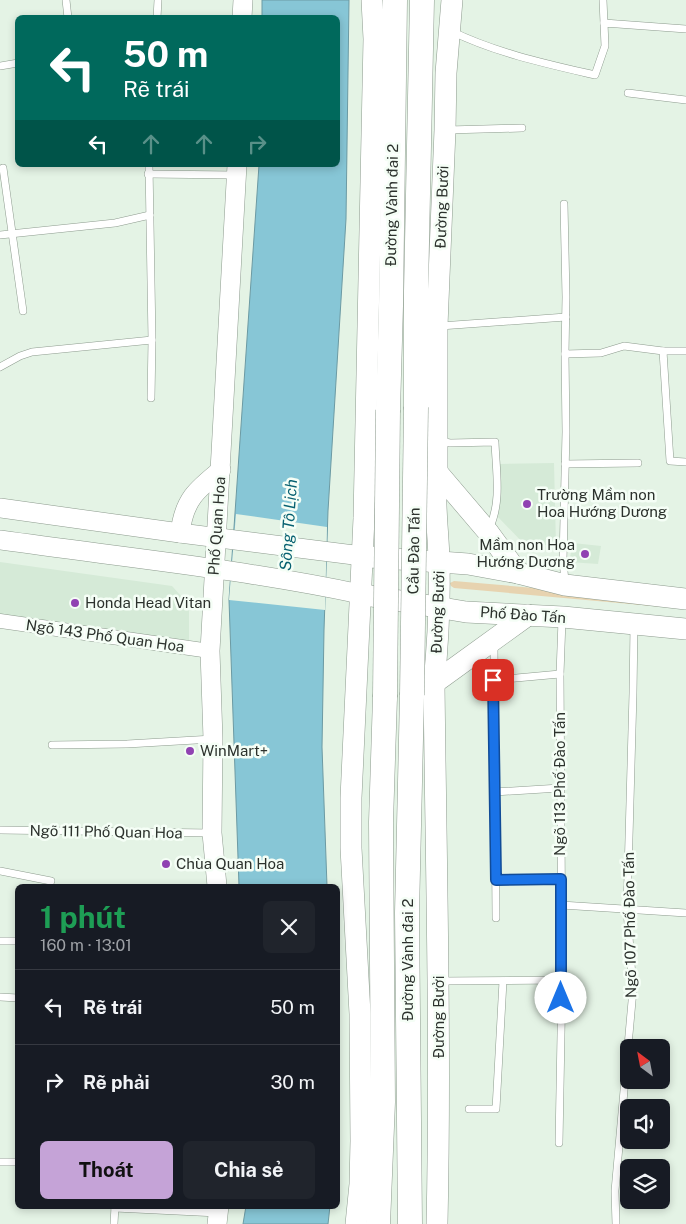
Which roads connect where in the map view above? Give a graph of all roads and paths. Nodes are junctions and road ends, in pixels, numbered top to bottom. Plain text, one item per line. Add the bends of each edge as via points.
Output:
1 (66, 0) edge
2 (158, 0) edge
3 (242, 0) edge
4 (372, 0) edge
5 (395, 0) edge
6 (422, 0) edge
7 (452, 0) edge
8 (603, 0) edge
9 (68, 15) edge
10 (157, 15) edge
11 (242, 15) edge
12 (604, 23) junction
13 (449, 30) junction
14 (686, 30) edge
15 (15, 64) edge
16 (0, 66) edge
17 (628, 93) dead end
18 (686, 100) edge
19 (522, 128) dead end
20 (445, 130) junction
21 (149, 167) edge
22 (3, 168) dead end
23 (237, 170) edge
24 (148, 174) junction
25 (564, 204) dead end
26 (150, 215) junction
27 (12, 234) junction
28 (0, 235) edge
29 (23, 312) dead end
30 (566, 317) junction
31 (437, 326) junction
32 (152, 340) junction
33 (663, 351) junction
34 (686, 351) edge
35 (565, 354) junction
36 (0, 367) edge
37 (151, 398) dead end
38 (416, 407) joint
39 (388, 410) joint
40 (437, 440) junction
41 (686, 462) edge
42 (638, 463) dead end
43 (565, 464) junction
44 (221, 470) junction
45 (436, 481) junction
46 (365, 490) junction
47 (0, 508) edge
48 (488, 532) junction
49 (180, 534) junction
50 (225, 538) junction
51 (0, 540) edge
52 (362, 556) junction
53 (440, 562) junction
54 (223, 571) junction
55 (518, 573) junction
56 (566, 585) junction
57 (360, 594) junction
58 (686, 599) edge
59 (440, 608) junction
60 (528, 615) junction
61 (563, 617) junction
62 (0, 621) edge
63 (634, 625) junction
64 (686, 629) edge
65 (494, 639) junction
66 (210, 651) junction
67 (560, 674) junction
68 (493, 680) junction
69 (434, 683) junction
70 (412, 695) joint
71 (385, 697) joint
72 (214, 739) junction
73 (52, 745) dead end
74 (560, 788) junction
75 (494, 792) junction
76 (0, 830) edge
77 (212, 833) junction
78 (0, 871) edge
79 (561, 879) junction
80 (496, 880) junction
81 (51, 881) dead end
82 (216, 884) edge
83 (561, 905) junction
84 (627, 910) junction
85 (686, 913) edge
86 (496, 918) dead end
87 (0, 941) edge
88 (15, 941) edge
89 (562, 980) junction
90 (439, 981) junction
91 (503, 981) junction
92 (0, 997) edge
93 (15, 998) edge
94 (469, 1110) dead end
95 (560, 1143) dead end
96 (0, 1162) edge
97 (15, 1162) edge
98 (115, 1209) edge
99 (144, 1209) edge
100 (218, 1214) edge
101 (114, 1224) edge
102 (356, 1224) edge
103 (378, 1224) edge
104 (410, 1224) edge
105 (437, 1224) edge
106 (616, 1224) edge

1 - 9 lane
2 - 10 lane
3 - 11 main road
4 - 46 main road via 374,38
5 - 39 highway, Đường Vành đai 2
6 - 38 highway, Đường Vành đai 2
7 - 13 main road, Đường Bưởi
8 - 12 lane
12 - 13 lane via 605,46 595,75 531,60
12 - 14 lane
13 - 20 main road, Đường Bưởi
15 - 16 lane
17 - 18 lane
19 - 20 lane
20 - 31 main road, Đường Bưởi
21 - 24 lane
22 - 27 lane
23 - 24 lane
23 - 44 main road, Phố Quan Hoa
24 - 26 lane
25 - 30 lane
26 - 27 lane via 114,223
26 - 32 lane
27 - 28 lane
27 - 29 lane
30 - 31 lane
30 - 35 lane
31 - 40 main road, Đường Bưởi
32 - 36 lane via 32,352
32 - 37 lane
33 - 34 lane
33 - 35 lane via 624,346 601,353
33 - 41 lane via 670,461
35 - 43 lane
38 - 70 highway, Cầu Đào Tấn, bridge
39 - 71 highway, Cầu Đào Tấn, bridge
40 - 45 main road, Đường Bưởi
40 - 48 lane via 450,443 495,442 497,499
42 - 43 lane
43 - 56 lane via 563,561
44 - 49 main road via 203,484 187,504
44 - 50 main road, Phố Quan Hoa
45 - 46 main road via 417,507 395,508
45 - 48 main road
45 - 53 main road, Đường Bưởi
46 - 52 main road
47 - 49 main road
48 - 55 main road
49 - 50 main road
50 - 52 main road
50 - 54 main road, Phố Quan Hoa
51 - 54 main road
52 - 53 main road
52 - 57 main road
53 - 55 main road
53 - 59 main road, Đường Bưởi
54 - 57 main road
54 - 66 main road, Phố Quan Hoa
55 - 56 main road
56 - 58 main road
57 - 59 main road, Phố Đào Tấn
57 - 102 main road via 351,798 360,1014 361,1142
59 - 60 main road, Phố Đào Tấn
59 - 69 main road, Đường Bưởi
60 - 61 main road, Phố Đào Tấn
60 - 65 main road
61 - 63 main road, Phố Đào Tấn
61 - 67 lane, Ngõ 113 Phố Đào Tấn
62 - 66 street, Ngõ 143 Phố Quan Hoa
63 - 64 main road, Phố Đào Tấn
63 - 84 lane, Ngõ 107 Phố Đào Tấn
65 - 68 lane
65 - 69 main road
66 - 72 main road, Phố Quan Hoa
67 - 68 lane
67 - 74 lane, Ngõ 113 Phố Đào Tấn
68 - 75 lane
69 - 90 main road, Đường Bưởi
70 - 104 highway, Đường Vành đai 2 via 408,913
71 - 103 highway, Đường Vành đai 2
72 - 73 lane
72 - 77 main road, Phố Quan Hoa
74 - 75 lane
74 - 79 lane, Ngõ 113 Phố Đào Tấn
75 - 80 lane
76 - 77 lane, Ngõ 111 Phố Quan Hoa
77 - 82 main road, Phố Quan Hoa
78 - 81 lane
79 - 80 lane
79 - 83 lane, Ngõ 113 Phố Đào Tấn
80 - 86 lane
83 - 84 lane
83 - 89 lane, Ngõ 113 Phố Đào Tấn
84 - 85 lane
84 - 106 lane, Ngõ 107 Phố Đào Tấn via 633,990 614,1191
87 - 88 lane
89 - 91 lane
89 - 95 lane, Ngõ 113 Phố Đào Tấn
90 - 91 lane
90 - 105 main road, Đường Bưởi
91 - 94 lane via 496,1109
92 - 93 lane
96 - 97 lane
98 - 101 lane
99 - 100 lane

